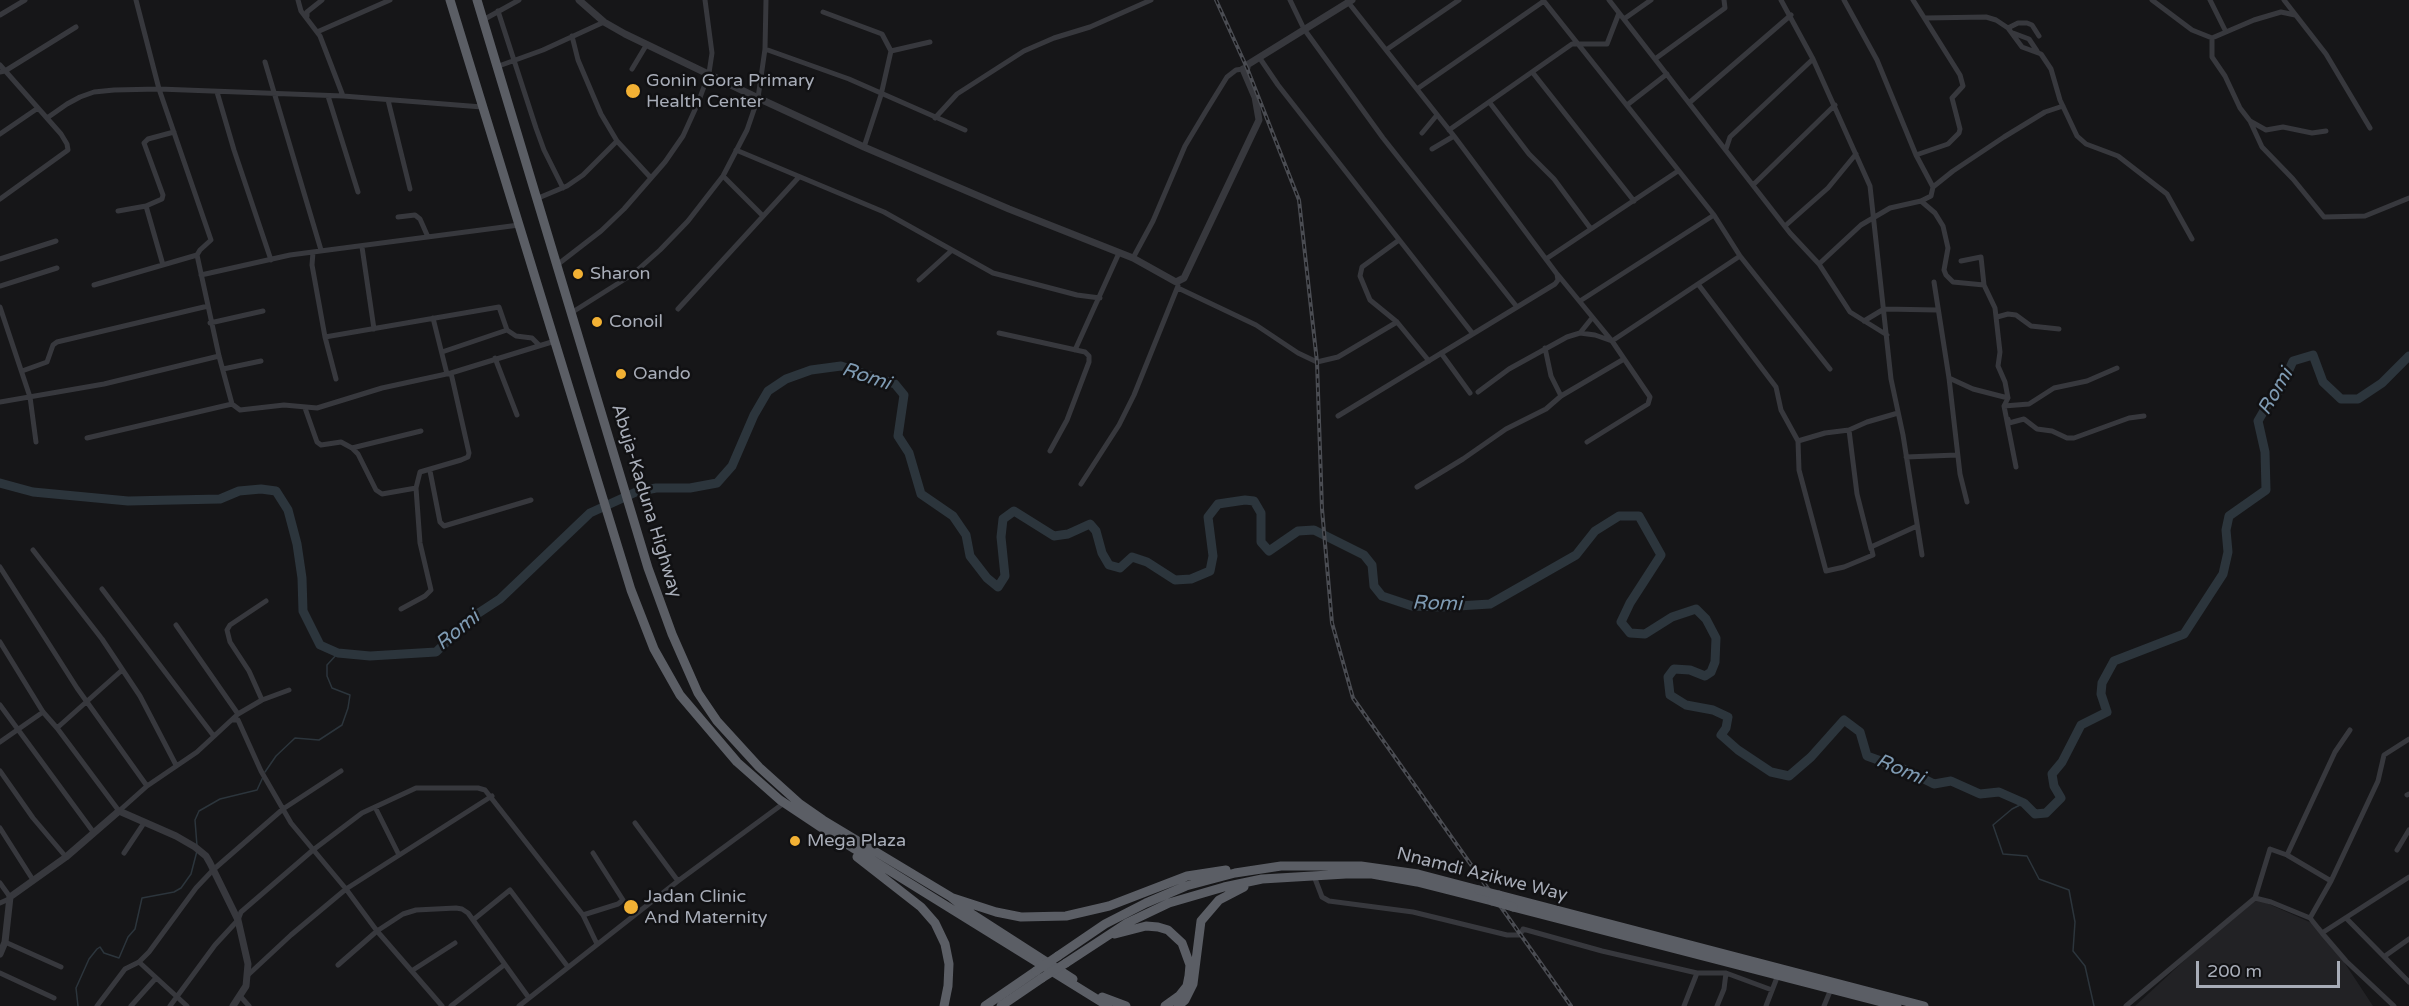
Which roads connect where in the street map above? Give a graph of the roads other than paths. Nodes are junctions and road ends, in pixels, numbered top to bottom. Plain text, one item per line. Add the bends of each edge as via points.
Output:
1 (25, 0) edge
2 (136, 0) edge
3 (298, 0) edge
4 (322, 0) edge
5 (390, 0) edge
6 (450, 0) edge
7 (477, 0) edge
8 (519, 0) edge
9 (579, 0) edge
10 (705, 0) edge
11 (766, 0) edge
12 (1151, 0) edge
13 (1290, 0) edge
14 (1459, 0) edge
15 (1609, 0) edge
16 (1651, 0) edge
17 (1725, 0) edge
18 (1781, 0) edge
19 (1844, 0) edge
20 (1913, 0) edge
21 (2152, 0) edge
22 (2210, 0) edge
23 (2284, 0) edge
24 (1350, 1) edge
25 (1544, 1) edge
26 (498, 11) junction
27 (823, 12) dead end
28 (1619, 13) junction
29 (0, 15) edge
30 (1791, 15) junction
31 (2295, 15) junction
32 (307, 16) junction
33 (1925, 18) junction
34 (1624, 19) junction
35 (483, 20) junction
36 (604, 22) junction
37 (76, 27) dead end
38 (1304, 29) junction
39 (2010, 30) junction
40 (317, 32) junction
41 (2226, 32) junction
42 (572, 36) junction
43 (2039, 36) dead end
44 (2212, 38) junction
45 (930, 42) dead end
46 (647, 44) junction
47 (1574, 44) junction
48 (765, 49) junction
49 (1386, 50) junction
50 (891, 51) junction
51 (2037, 51) junction
52 (1259, 57) junction
53 (1813, 58) junction
54 (1655, 59) junction
55 (514, 60) junction
56 (265, 62) dead end
57 (0, 65) edge
58 (496, 67) junction
59 (632, 69) dead end
60 (1243, 69) junction
61 (3, 71) edge
62 (709, 73) junction
63 (1533, 73) junction
64 (1667, 74) junction
65 (159, 89) junction
66 (1417, 89) junction
67 (217, 92) junction
68 (276, 94) junction
69 (881, 95) junction
70 (328, 96) junction
71 (344, 96) junction
72 (758, 98) junction
73 (388, 100) junction
74 (1490, 103) junction
75 (1689, 103) junction
76 (1627, 105) junction
77 (1835, 105) junction
78 (2063, 106) junction
79 (482, 107) junction
80 (38, 108) junction
81 (1437, 115) junction
82 (47, 118) junction
83 (935, 118) junction
84 (2250, 121) junction
85 (2370, 128) dead end
86 (965, 130) dead end
87 (1449, 130) junction
88 (2326, 131) dead end
89 (174, 132) junction
90 (1422, 133) dead end
91 (0, 134) edge
92 (1454, 136) junction
93 (1716, 136) junction
94 (1730, 137) junction
95 (617, 141) junction
96 (864, 147) junction
97 (1432, 149) dead end
98 (1726, 149) junction
99 (736, 150) junction
100 (1856, 154) junction
101 (1916, 155) junction
102 (1678, 171) junction
103 (723, 176) junction
104 (799, 177) junction
105 (651, 178) junction
106 (1753, 185) junction
107 (1933, 187) junction
108 (563, 188) junction
109 (410, 189) dead end
110 (358, 192) dead end
111 (1930, 196) junction
112 (0, 198) edge
113 (2409, 198) edge
114 (536, 199) junction
115 (1634, 201) junction
116 (1921, 201) junction
117 (146, 206) junction
118 (1928, 207) junction
119 (118, 212) dead end
120 (1713, 215) junction
121 (763, 216) junction
122 (398, 217) dead end
123 (1873, 217) junction
124 (519, 225) junction
125 (1785, 226) junction
126 (1591, 229) junction
127 (428, 237) junction
128 (2192, 238) dead end
129 (1399, 240) junction
130 (56, 241) dead end
131 (362, 247) junction
132 (321, 250) junction
133 (951, 250) junction
134 (313, 252) junction
135 (1119, 254) junction
136 (197, 255) junction
137 (1740, 256) junction
138 (1133, 258) junction
139 (0, 259) edge
140 (1545, 259) junction
141 (271, 260) junction
142 (1961, 261) dead end
143 (1819, 264) junction
144 (163, 265) junction
145 (557, 265) junction
146 (57, 268) dead end
147 (1557, 274) junction
148 (201, 275) junction
149 (919, 280) dead end
150 (1934, 282) dead end
151 (1698, 284) junction
152 (94, 285) dead end
153 (1179, 285) junction
154 (1984, 285) junction
155 (0, 286) edge
156 (1100, 298) junction
157 (1580, 301) junction
158 (208, 306) junction
159 (0, 307) edge
160 (1517, 307) junction
161 (678, 309) dead end
162 (1884, 309) junction
163 (1937, 310) junction
164 (263, 311) dead end
165 (571, 313) junction
166 (1385, 314) junction
167 (1997, 317) junction
168 (433, 318) junction
169 (1592, 318) junction
170 (1864, 321) junction
171 (1397, 322) junction
172 (210, 323) junction
173 (374, 329) junction
174 (1382, 329) junction
175 (2059, 329) dead end
176 (507, 330) junction
177 (999, 333) dead end
178 (1580, 333) junction
179 (1473, 334) junction
180 (1887, 335) junction
181 (325, 337) junction
182 (555, 341) junction
183 (1612, 341) junction
184 (539, 345) junction
185 (1545, 348) junction
186 (1076, 350) junction
187 (442, 352) junction
188 (1441, 353) junction
189 (217, 355) junction
190 (495, 358) junction
191 (1624, 359) junction
192 (261, 361) dead end
193 (1429, 361) junction
194 (2117, 368) dead end
195 (223, 369) junction
196 (1830, 369) dead end
197 (22, 371) junction
198 (449, 374) junction
199 (336, 378) dead end
200 (1949, 378) junction
201 (1478, 392) dead end
202 (1470, 393) dead end
203 (1561, 396) junction
204 (30, 397) junction
205 (2008, 398) junction
206 (0, 402) edge
207 (232, 404) junction
208 (2004, 406) junction
209 (305, 408) junction
210 (1898, 413) junction
211 (517, 415) dead end
212 (1338, 416) dead end
213 (2144, 416) dead end
214 (1849, 430) junction
215 (421, 432) dead end
216 (87, 438) dead end
217 (1798, 441) junction
218 (36, 442) dead end
219 (1587, 442) dead end
220 (352, 448) junction
221 (1050, 451) dead end
222 (1958, 455) junction
223 (1906, 457) junction
224 (2016, 467) dead end
225 (430, 471) junction
226 (1081, 484) dead end
227 (1417, 487) dead end
228 (416, 488) junction
229 (380, 493) junction
230 (531, 500) dead end
231 (382, 501) dead end
232 (1967, 502) dead end
233 (1917, 526) junction
234 (33, 550) dead end
235 (1873, 555) junction
236 (1922, 555) dead end
237 (0, 567) edge
238 (102, 589) dead end
239 (266, 601) dead end
240 (401, 609) dead end
241 (176, 625) dead end
242 (0, 642) edge
243 (121, 671) junction
244 (289, 690) dead end
245 (262, 700) junction
246 (88, 701) junction
247 (0, 705) edge
248 (43, 712) junction
249 (237, 714) junction
250 (232, 720) junction
251 (57, 728) junction
252 (19, 730) junction
253 (2350, 730) dead end
254 (213, 735) junction
255 (2409, 739) edge
256 (0, 742) edge
257 (176, 765) junction
258 (0, 771) edge
259 (341, 771) dead end
260 (147, 786) junction
261 (492, 796) junction
262 (784, 803) junction
263 (375, 807) junction
264 (283, 809) junction
265 (119, 811) junction
266 (144, 823) junction
267 (635, 823) dead end
268 (0, 828) edge
269 (2409, 830) edge
270 (94, 833) junction
271 (840, 840) junction
272 (314, 850) junction
273 (2397, 850) dead end
274 (124, 853) dead end
275 (593, 853) dead end
276 (399, 854) junction
277 (2286, 855) junction
278 (66, 857) junction
279 (1281, 866) junction
280 (213, 870) junction
281 (1313, 875) junction
282 (1300, 876) junction
283 (2409, 877) edge
284 (33, 880) junction
285 (678, 881) junction
286 (2331, 881) junction
287 (0, 884) edge
288 (346, 889) junction
289 (951, 897) junction
290 (9, 898) junction
291 (1496, 898) junction
292 (2255, 898) junction
293 (0, 903) edge
294 (583, 915) junction
295 (2310, 918) junction
296 (2346, 918) junction
297 (238, 920) junction
298 (473, 920) junction
299 (377, 931) junction
300 (2322, 933) junction
301 (2409, 939) edge
302 (5, 942) junction
303 (455, 943) dead end
304 (1094, 943) junction
305 (597, 944) junction
306 (0, 954) edge
307 (2385, 956) junction
308 (1062, 959) junction
309 (138, 962) junction
310 (338, 965) dead end
311 (504, 965) junction
312 (61, 967) dead end
313 (568, 967) junction
314 (412, 970) junction
315 (0, 973) edge
316 (1697, 973) junction
317 (1725, 973) junction
318 (248, 975) junction
319 (1039, 975) junction
320 (1778, 975) junction
321 (1792, 975) junction
322 (156, 978) junction
323 (2409, 982) edge
324 (1831, 989) junction
325 (1772, 990) junction
326 (240, 996) junction
327 (54, 998) dead end
328 (176, 998) junction
329 (529, 998) junction
330 (1882, 1004) edge
331 (97, 1006) edge
332 (131, 1006) edge
333 (170, 1006) edge
334 (187, 1006) edge
335 (233, 1006) edge
336 (249, 1006) edge
337 (442, 1006) edge
338 (451, 1006) edge
339 (519, 1006) edge
340 (944, 1006) edge
341 (985, 1006) edge
342 (1001, 1006) edge
343 (1108, 1006) edge
344 (1126, 1006) edge
345 (1165, 1006) edge
346 (1178, 1006) edge
347 (1684, 1006) edge
348 (1717, 1006) edge
349 (1766, 1006) edge
350 (1824, 1006) edge
351 (1897, 1006) edge
352 (1924, 1006) edge
353 (2126, 1006) edge
354 (2394, 1006) edge

1 - 29 street
2 - 65 street
3 - 32 street
4 - 32 street
5 - 40 street
6 - 79 highway
7 - 35 highway, Abuja-Kaduna Highway
8 - 26 street
9 - 36 street
10 - 62 street via 712,53
11 - 48 street
12 - 83 street via 1024,51 973,82
13 - 38 street
14 - 49 street
15 - 28 street
16 - 34 street
17 - 54 street via 1725,8
18 - 30 street
19 - 101 street via 1877,60
20 - 33 street
21 - 44 street via 2192,30
22 - 41 street
23 - 31 street
24 - 38 street
24 - 49 street
25 - 47 street
25 - 66 street
26 - 35 street
26 - 55 street
27 - 50 street via 882,34
28 - 34 street
28 - 47 street via 1607,44
30 - 53 street
30 - 75 street
31 - 41 street via 2281,12
31 - 85 street via 2326,54
32 - 40 street
33 - 39 street via 1986,17
33 - 101 street via 1963,86 1953,98 1959,133 1948,144
34 - 54 street
35 - 58 highway, Abuja-Kaduna Highway
36 - 42 street
36 - 46 street
37 - 61 street
38 - 52 street
38 - 160 street via 1383,138
39 - 43 street via 2018,23 2027,23
39 - 51 street via 2029,39
39 - 51 street via 2022,47
40 - 71 street
41 - 44 street
42 - 55 street
42 - 95 street via 587,84
44 - 84 street via 2212,57
45 - 50 street
46 - 59 street
46 - 62 street
47 - 63 street
47 - 76 street
48 - 69 street via 849,79
48 - 72 street
49 - 66 street
50 - 69 street
51 - 78 street via 2051,69
52 - 60 street
52 - 129 street
53 - 77 street
53 - 94 street
54 - 64 street
55 - 58 street
55 - 108 street via 544,150
56 - 68 street
57 - 61 street
58 - 114 highway, Abuja-Kaduna Highway
60 - 138 street via 1227,77 1185,147
60 - 153 street via 1255,97 1259,120
61 - 80 street
62 - 72 street
62 - 105 street via 683,136
63 - 74 street
63 - 115 street
64 - 75 street
64 - 76 street
65 - 67 street
65 - 82 street via 94,92 66,104
65 - 89 street
66 - 81 street
67 - 68 street
67 - 141 street
68 - 70 street
68 - 132 street
69 - 83 street
69 - 96 street
70 - 71 street
70 - 110 street
71 - 73 street
72 - 96 street
72 - 99 street
73 - 79 street
73 - 109 street
74 - 87 street
74 - 126 street
75 - 93 street
76 - 102 street
77 - 100 street
77 - 106 street
78 - 107 street via 2039,115
78 - 128 street via 2077,136 2086,144 2118,156 2167,194
79 - 124 highway
80 - 82 street
80 - 91 street
81 - 87 street
81 - 90 street
82 - 112 street via 68,150
83 - 86 street
84 - 88 street via 2266,130 2283,127 2312,134
84 - 113 street via 2262,147 2324,216 2365,216
87 - 92 street
89 - 117 street via 144,143 163,197
89 - 136 street via 211,238 211,243
92 - 97 street
92 - 140 street
93 - 94 street
93 - 98 street
94 - 98 street
95 - 105 street
95 - 108 street via 583,175
96 - 135 street
98 - 106 street
99 - 103 street
99 - 104 street
100 - 123 street via 1870,186
100 - 125 street via 1828,188
101 - 107 street
102 - 115 street
102 - 120 street
103 - 121 street
103 - 165 street via 660,250 633,274
104 - 121 street
104 - 133 street via 884,212
105 - 145 street via 601,231
106 - 125 street
107 - 111 street
108 - 114 street
111 - 116 street
111 - 118 street
114 - 145 highway, Abuja-Kaduna Highway
115 - 126 street
116 - 118 street
116 - 123 street via 1890,208
117 - 119 street
117 - 144 street
118 - 154 street via 1943,226 1948,248 1946,275 1953,282
120 - 137 street
120 - 157 street
121 - 161 street
122 - 127 street via 415,215
123 - 143 street via 1847,235
123 - 162 street
124 - 127 street
124 - 182 highway
125 - 143 street
126 - 140 street
127 - 131 street
129 - 166 street via 1360,272 1370,300
129 - 179 street
130 - 139 street
131 - 132 street
131 - 173 street
132 - 134 street
133 - 149 street
133 - 156 street via 993,273
134 - 141 street
134 - 181 street
135 - 138 street
135 - 156 street
136 - 144 street
136 - 148 street
137 - 151 street
137 - 196 street
138 - 153 street
140 - 147 street
141 - 148 street
142 - 154 street via 1981,257
143 - 170 street via 1845,307
144 - 152 street
145 - 165 highway, Abuja-Kaduna Highway
146 - 155 street
147 - 157 street
147 - 160 street via 1555,284
148 - 158 street
150 - 163 street
151 - 183 street
151 - 217 street via 1776,387 1781,410
153 - 174 street via 1317,362 1338,357
153 - 226 street via 1134,395
154 - 167 street
156 - 186 street
157 - 169 street
158 - 172 street
158 - 197 street via 57,342 47,362
159 - 197 street
160 - 179 street
162 - 163 street
162 - 170 street
162 - 180 street
163 - 200 street
164 - 172 street
165 - 289 highway, Abuja-Kaduna Highway via 648,568 698,693 717,721 759,767 800,804
166 - 171 street
166 - 174 street
167 - 175 street via 2016,315 2031,326
167 - 205 street via 1998,366
168 - 173 street
168 - 176 street via 499,307
168 - 187 street
169 - 178 street
169 - 183 street
170 - 180 street
171 - 174 street
171 - 193 street
172 - 189 street
173 - 181 street
176 - 184 street via 532,338
176 - 187 street
177 - 186 street
178 - 183 street
178 - 185 street
179 - 188 street
180 - 210 street
181 - 199 street
182 - 184 street
182 - 262 highway via 612,530 654,649 680,695 737,762
183 - 191 street
184 - 190 street
185 - 201 street
185 - 203 street via 1551,376
186 - 221 street via 1088,354 1089,362 1067,420
187 - 198 street
188 - 193 street
188 - 202 street
189 - 195 street
189 - 204 street via 104,384
190 - 198 street
190 - 211 street
191 - 203 street
191 - 219 street via 1650,401
192 - 195 street
193 - 212 street
194 - 208 street via 2087,381 2054,388 2029,404
195 - 207 street
197 - 204 street
198 - 209 street
198 - 225 street via 469,453 468,457
200 - 205 street
200 - 222 street
203 - 227 street
204 - 206 street
204 - 218 street
205 - 208 street
207 - 209 street via 240,410 284,405
207 - 216 street
208 - 213 street via 2009,423 2024,419 2037,429 2067,438
208 - 224 street
209 - 220 street via 317,442 341,442
210 - 214 street
210 - 223 street
214 - 217 street
214 - 235 street via 1857,494
215 - 220 street
217 - 235 street via 1799,470 1826,571
220 - 229 street
222 - 223 street
222 - 232 street
223 - 233 street
225 - 228 street via 420,472
225 - 230 street via 444,526
228 - 229 street
228 - 240 street via 420,543 432,590
229 - 231 street
233 - 235 street via 1871,547
233 - 236 street
234 - 243 street via 102,639
237 - 246 street
238 - 254 street
239 - 245 street via 227,630
241 - 249 street
242 - 248 street
243 - 246 street
243 - 257 street via 140,696
244 - 245 street
245 - 249 street
246 - 251 street
246 - 260 street
247 - 252 street
248 - 251 street
248 - 252 street
249 - 250 street
250 - 254 street
250 - 264 street via 238,720
251 - 265 street
252 - 256 street
252 - 270 street
253 - 277 street via 2335,752
254 - 257 street via 197,752
255 - 286 street via 2384,755 2378,781
257 - 260 street
258 - 278 street
259 - 264 street
260 - 265 street
261 - 263 street via 482,788 416,788
261 - 276 street
261 - 294 street
262 - 271 highway
262 - 285 street
263 - 272 street
263 - 276 street
264 - 272 street
264 - 280 street
265 - 266 street
265 - 270 street
266 - 274 street
266 - 280 street via 195,847 206,856
267 - 285 street
268 - 284 street
269 - 273 street
270 - 278 street
271 - 340 highway via 921,907 934,924 945,944 949,964
271 - 343 highway
272 - 288 street
272 - 297 street via 241,912
275 - 294 street via 622,900
276 - 288 street
277 - 286 street
277 - 292 street via 2270,849
278 - 284 street
279 - 289 highway via 1187,876 1109,906 1066,916 996,912
279 - 291 highway, Nnamdi Azikwe Way, bridge via 1392,869 1479,890
279 - 308 highway, Nnamdi Azikwe Way via 1235,873 1166,894 1105,924
280 - 297 street
280 - 309 street
281 - 282 highway, Nnamdi Azikwe Way
281 - 291 highway, Nnamdi Azikwe Way via 1372,874
281 - 316 street via 1322,897 1329,901 1413,912 1507,935 1520,935 1523,929
282 - 304 highway, Nnamdi Azikwe Way via 1243,882 1189,896 1146,913
282 - 346 highway via 1237,889 1211,906 1198,929 1193,984
283 - 296 street
284 - 290 street
285 - 305 street
286 - 295 street
287 - 290 street
288 - 299 street
288 - 318 street
289 - 344 highway via 1101,996
290 - 293 street
290 - 302 street
291 - 320 highway, Nnamdi Azikwe Way, bridge via 1513,907
291 - 321 highway, Nnamdi Azikwe Way
292 - 295 street
292 - 353 street
294 - 305 street
295 - 300 street
296 - 300 street
296 - 307 street
297 - 318 street
297 - 328 street
298 - 299 street via 462,909 416,910
298 - 311 street
298 - 313 street via 510,890
299 - 310 street
299 - 314 street
300 - 354 street
301 - 307 street
302 - 306 street
302 - 312 street
303 - 314 street
304 - 308 highway, Nnamdi Azikwe Way
304 - 345 highway via 1146,926 1168,930 1177,937 1187,954 1189,976 1179,996
305 - 313 street
307 - 323 street
308 - 319 highway, Nnamdi Azikwe Way, bridge
309 - 322 street
309 - 331 street via 125,969
311 - 329 street
311 - 338 street
313 - 329 street
314 - 337 street
315 - 327 street
316 - 317 street
316 - 347 street
317 - 325 street
317 - 348 street
318 - 326 street
319 - 341 highway, Nnamdi Azikwe Way
319 - 342 highway, Nnamdi Azikwe Way
320 - 321 highway, Nnamdi Azikwe Way
320 - 325 street
321 - 324 highway, Nnamdi Azikwe Way
321 - 352 highway, Nnamdi Azikwe Way
322 - 328 street
322 - 332 street
324 - 330 highway, Nnamdi Azikwe Way
324 - 350 street
325 - 349 street
326 - 335 street
326 - 336 street
328 - 333 street
328 - 334 street
329 - 339 street
330 - 351 highway, Nnamdi Azikwe Way

